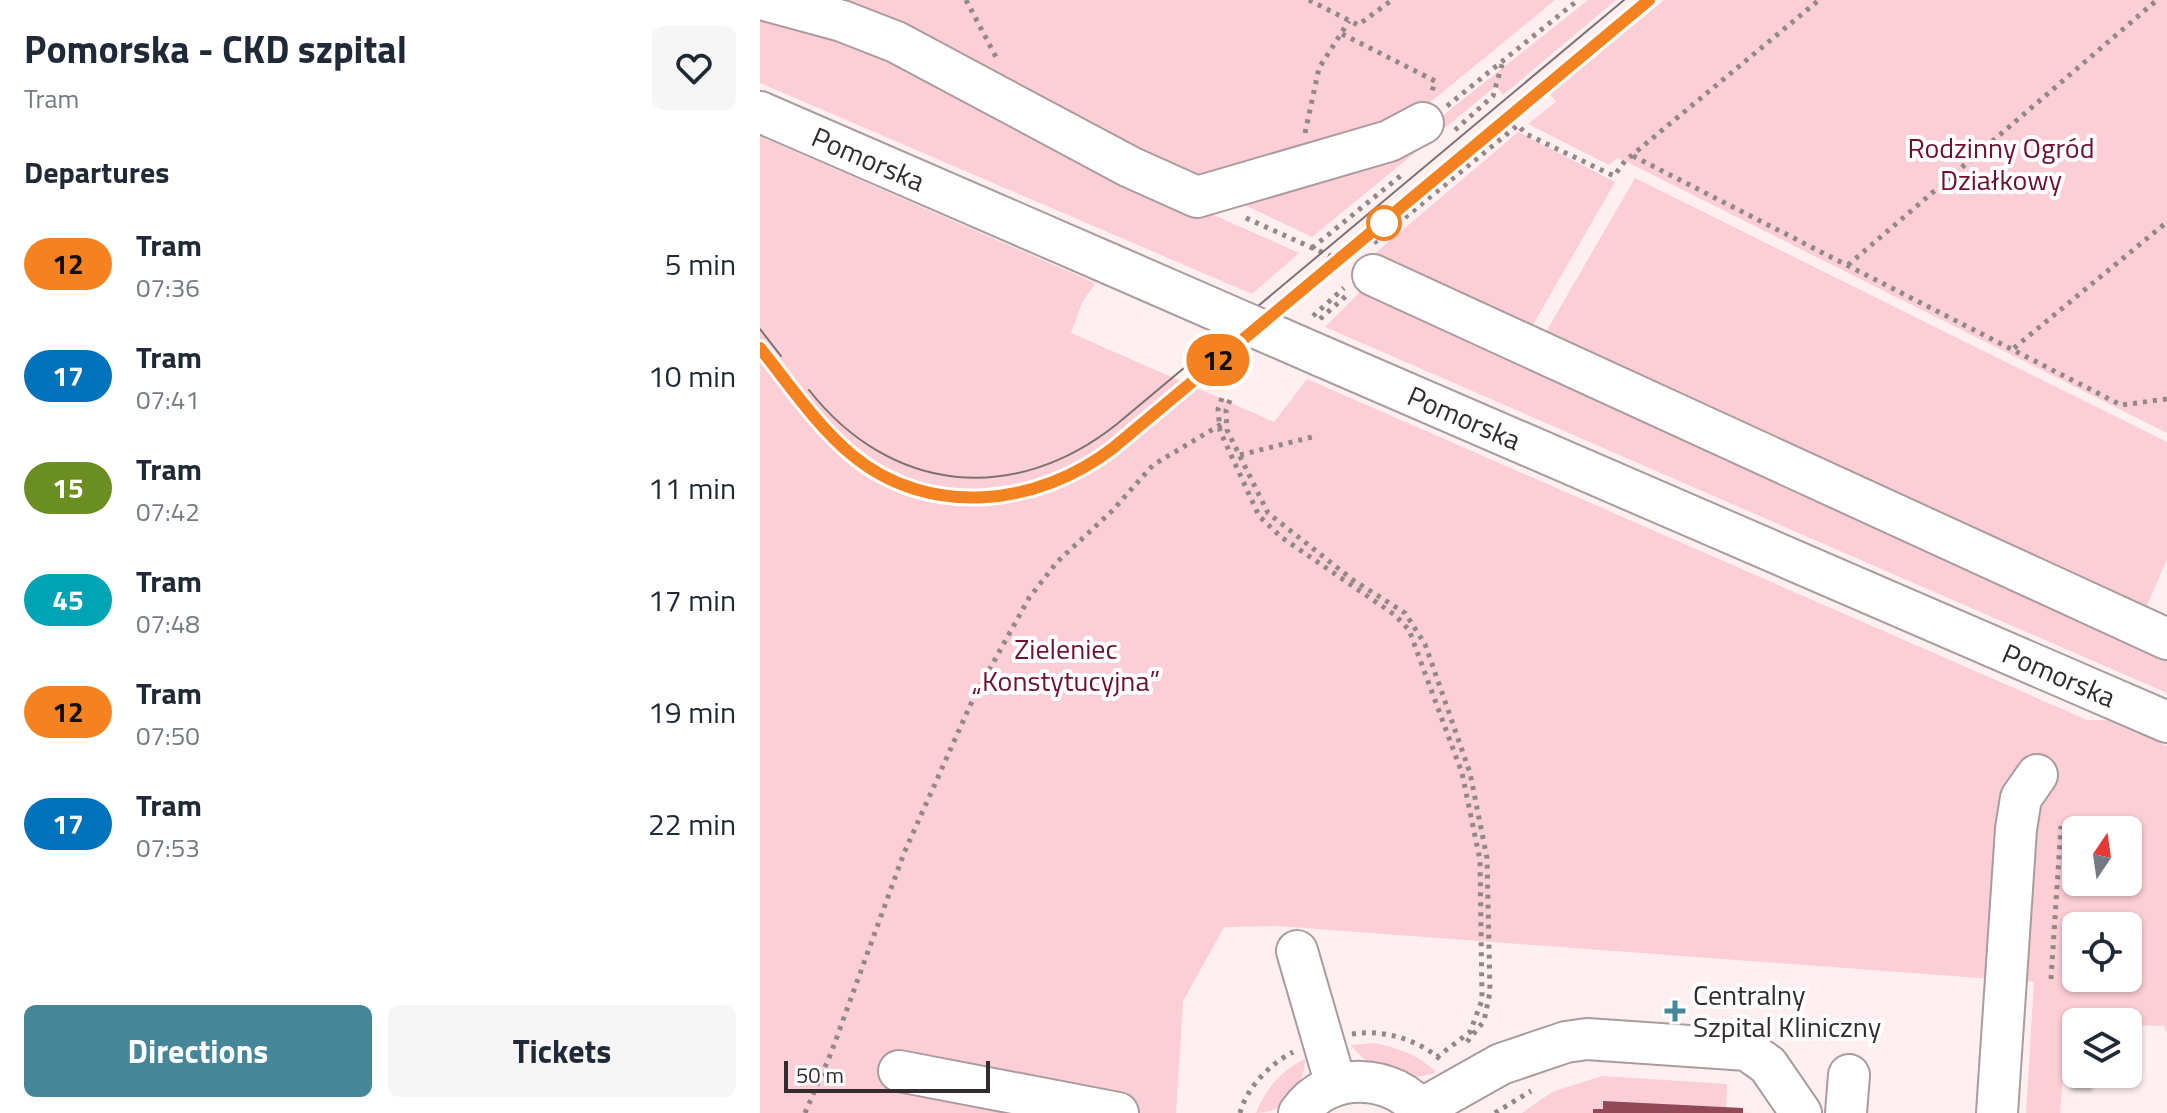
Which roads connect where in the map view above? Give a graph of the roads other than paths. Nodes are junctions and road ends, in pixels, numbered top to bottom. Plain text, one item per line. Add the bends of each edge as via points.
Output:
1 (765, 0) edge
2 (760, 112) edge
3 (1436, 129) road end
4 (1368, 267) road end
5 (2167, 639) edge
6 (2167, 722) edge
7 (2037, 775) dead end
8 (1297, 951) dead end
9 (899, 1071) dead end
10 (1336, 1085) junction
11 (1422, 1111) edge
12 (1118, 1113) edge
13 (1299, 1113) edge
14 (1801, 1113) edge
15 (1997, 1113) edge

1 - 3 street via 896,42 1130,167 1197,197
2 - 6 street, Pomorska, bridge via 1110,264 1315,333
4 - 5 street
7 - 15 street via 2021,798 2016,829
8 - 10 street
9 - 12 street
10 - 11 street via 1382,1084 1410,1098
10 - 13 street
11 - 14 street via 1501,1064 1587,1039 1747,1050 1768,1065

